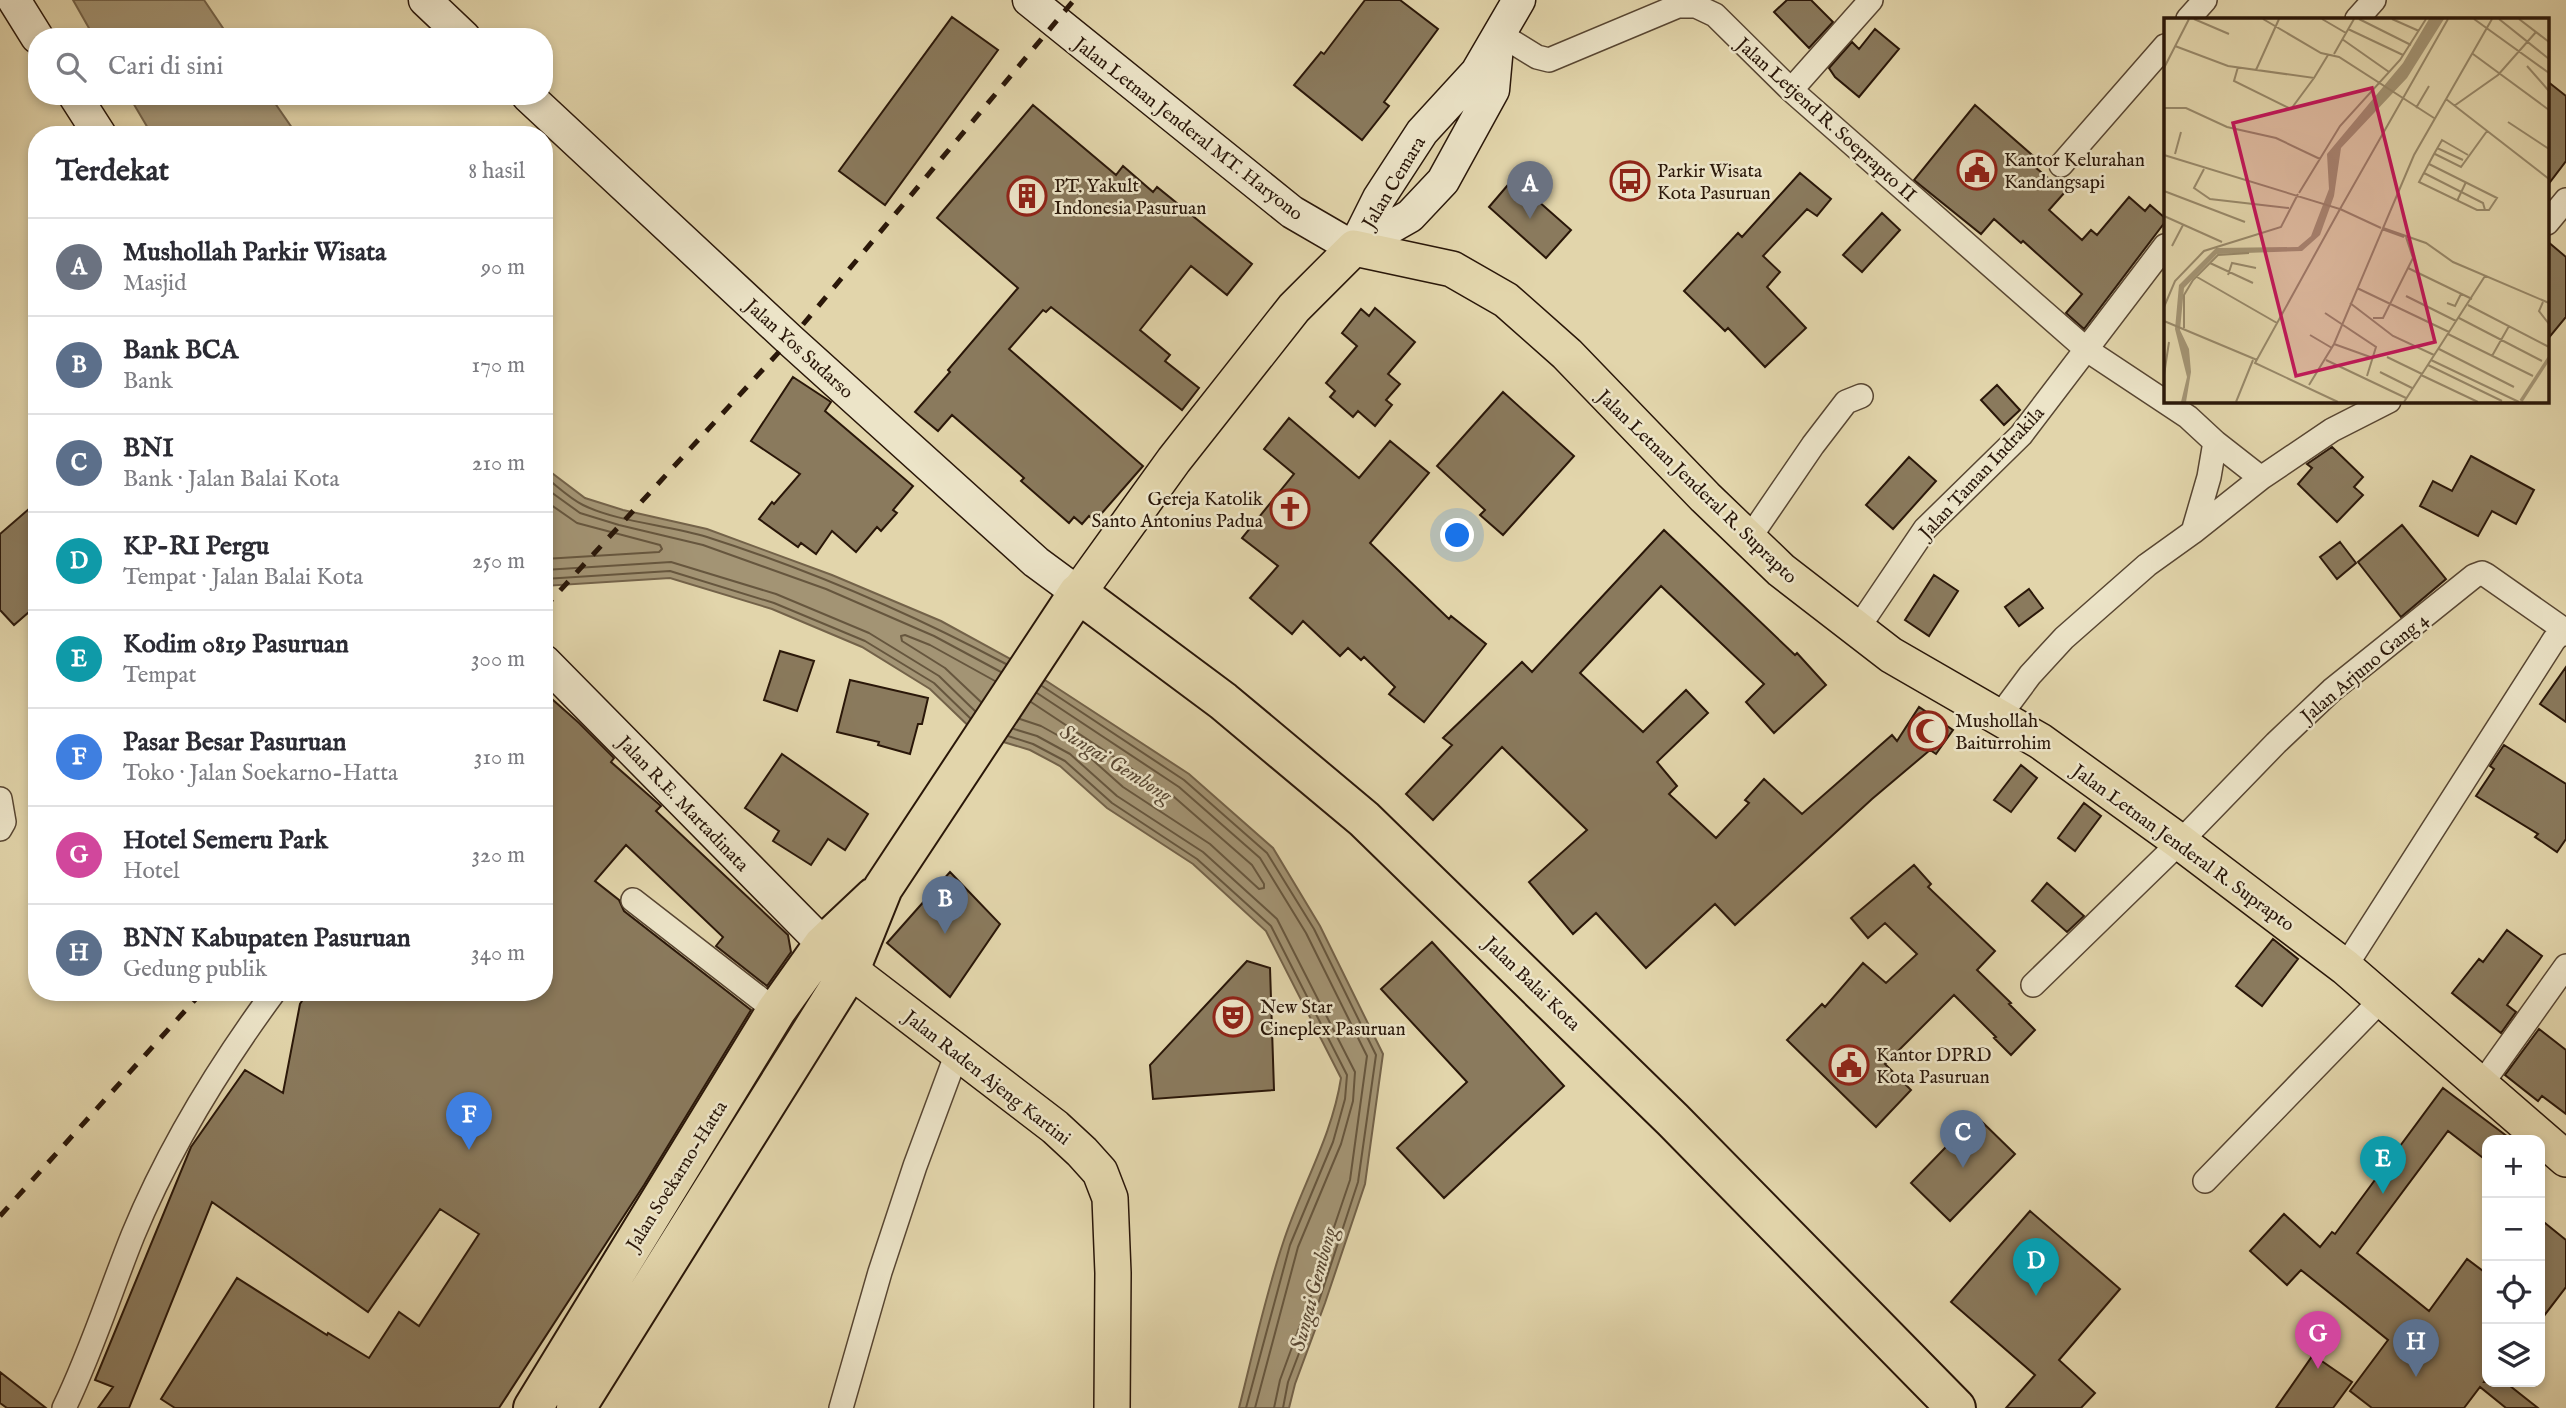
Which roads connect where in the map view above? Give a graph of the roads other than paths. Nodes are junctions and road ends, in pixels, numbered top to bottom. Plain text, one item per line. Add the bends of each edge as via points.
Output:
1 (14, 0) edge
2 (425, 0) edge
3 (1029, 0) edge
4 (1519, 0) edge
5 (1871, 0) edge
6 (2205, 0) edge
7 (2374, 0) edge
8 (2189, 18) edge
9 (2358, 18) edge
10 (31, 28) edge
11 (455, 28) edge
12 (1499, 33) junction
13 (2164, 47) edge
14 (1791, 90) junction
15 (81, 105) edge
16 (538, 105) edge
17 (94, 126) edge
18 (2061, 165) dead end
19 (2566, 200) edge
20 (2548, 222) edge
21 (2164, 247) edge
22 (1354, 248) junction
23 (2087, 350) junction
24 (1861, 396) dead end
25 (2164, 401) edge
26 (2166, 402) edge
27 (2387, 402) edge
28 (2215, 442) junction
29 (2261, 478) junction
30 (2193, 532) junction
31 (1748, 541) junction
32 (1078, 593) junction
33 (1856, 631) junction
34 (2566, 632) edge
35 (553, 672) edge
36 (1998, 718) junction
37 (0, 799) edge
38 (0, 829) edge
39 (2180, 842) junction
40 (633, 900) dead end
41 (836, 958) junction
42 (2566, 966) edge
43 (2345, 967) junction
44 (2033, 985) dead end
45 (2382, 999) junction
46 (267, 1001) edge
47 (776, 1011) junction
48 (957, 1053) junction
49 (2481, 1084) junction
50 (2566, 1159) edge
51 (2205, 1181) dead end
52 (64, 1408) edge
53 (533, 1408) edge
54 (576, 1408) edge
55 (841, 1408) edge
56 (1112, 1408) edge
57 (1956, 1408) edge

1 - 10 main road
2 - 11 main road
3 - 22 main road, Jalan Letnan Jenderal MT. Haryono via 1292,212
4 - 12 main road, Jalan Cemara
5 - 14 street
6 - 8 street
7 - 9 street
12 - 14 street, Jalan Letjend R. Soeprapto II via 1549,60 1678,6 1696,6 1715,15
12 - 22 main road, Jalan Cemara via 1478,72 1422,132 1379,198
12 - 22 main road, Jalan Cemara via 1493,90 1443,181 1410,216
13 - 18 street
14 - 23 street, Jalan Letjend R. Soeprapto II
15 - 17 main road
16 - 32 main road, Jalan Yos Sudarso via 790,340 1036,562
19 - 20 street
21 - 23 street, Jalan Taman Indrakila
22 - 31 main road, Jalan Letnan Jenderal R. Suprapto via 1452,269 1506,300 1567,354
22 - 32 main road via 1294,308 1174,460
23 - 25 street
23 - 33 street, Jalan Taman Indrakila via 2021,435 1925,529
24 - 31 street via 1846,402
26 - 28 street
27 - 29 street via 2332,430
28 - 29 street
28 - 30 street
29 - 30 street
30 - 36 street via 2147,565 2064,638
31 - 33 main road, Jalan Letnan Jenderal R. Suprapto
32 - 41 highway
32 - 57 highway, Jalan Balai Kota via 1223,701 1364,819 1674,1120
33 - 36 main road, Jalan Letnan Jenderal R. Suprapto
34 - 39 street, Jalan Arjuno Gang 4 via 2486,575 2477,574 2332,691
34 - 43 street via 2554,639
35 - 41 main road, Jalan R.E. Martadinata
36 - 39 main road, Jalan Letnan Jenderal R. Suprapto via 2040,741
37 - 38 street via 4,822
39 - 43 main road, Jalan Letnan Jenderal R. Suprapto
39 - 44 street
40 - 47 street
41 - 47 highway, Jalan Soekarno-Hatta
41 - 48 main road, Jalan Raden Ajeng Kartini
41 - 54 highway, Jalan Soekarno-Hatta
42 - 49 street
43 - 45 main road, Jalan Letnan Jenderal R. Suprapto
45 - 49 main road, Jalan Letnan Jenderal R. Suprapto
45 - 51 street
46 - 52 street via 173,1146
47 - 53 highway, Jalan Soekarno-Hatta
48 - 55 street via 880,1272
48 - 56 main road, Jalan Raden Ajeng Kartini via 1055,1127 1100,1172 1110,1198
49 - 50 main road, Jalan Letnan Jenderal R. Suprapto

